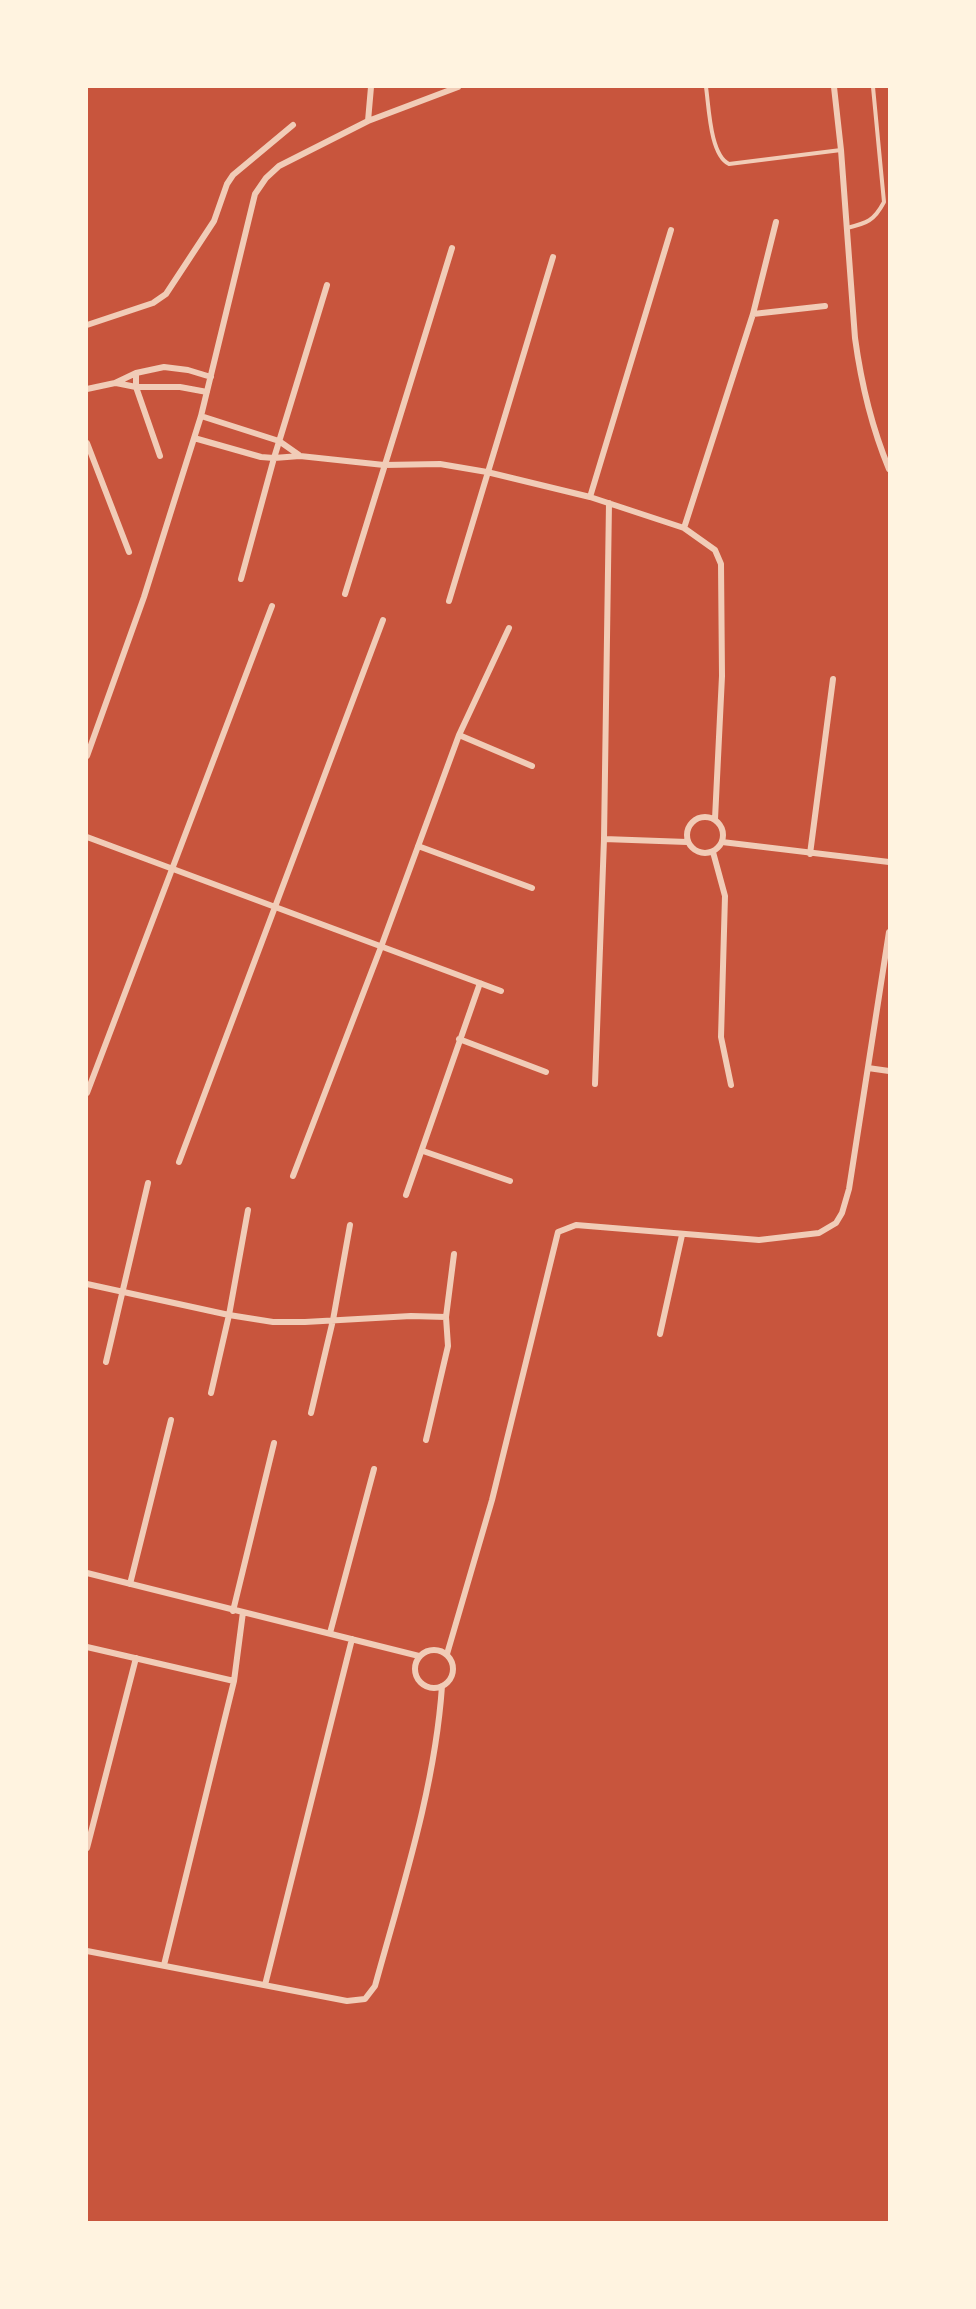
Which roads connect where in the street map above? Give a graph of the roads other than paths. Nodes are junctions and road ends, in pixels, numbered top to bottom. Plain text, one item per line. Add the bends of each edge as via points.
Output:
1 (370, 87) edge
2 (458, 87) edge
3 (706, 87) edge
4 (834, 87) edge
5 (873, 87) edge
6 (368, 122) junction
7 (293, 124) dead end
8 (841, 150) junction
9 (776, 222) dead end
10 (847, 228) junction
11 (671, 231) dead end
12 (452, 248) dead end
13 (553, 257) dead end
14 (327, 285) dead end
15 (825, 306) dead end
16 (753, 314) junction
17 (87, 325) edge
18 (136, 373) junction
19 (211, 377) junction
20 (115, 383) junction
21 (136, 387) junction
22 (87, 389) edge
23 (207, 392) junction
24 (201, 416) junction
25 (194, 438) junction
26 (279, 441) junction
27 (87, 443) edge
28 (160, 456) dead end
29 (300, 456) junction
30 (274, 458) junction
31 (384, 465) junction
32 (889, 469) edge
33 (487, 472) junction
34 (590, 497) junction
35 (609, 503) junction
36 (684, 528) junction
37 (129, 552) dead end
38 (241, 579) dead end
39 (345, 594) dead end
40 (448, 601) dead end
41 (272, 606) dead end
42 (383, 620) dead end
43 (509, 628) dead end
44 (833, 679) dead end
45 (459, 735) junction
46 (87, 756) edge
47 (531, 766) dead end
48 (715, 819) junction
49 (87, 837) edge
50 (604, 839) junction
51 (687, 842) junction
52 (722, 842) junction
53 (418, 846) junction
54 (713, 852) junction
55 (810, 854) junction
56 (889, 862) edge
57 (172, 869) junction
58 (532, 888) dead end
59 (274, 908) junction
60 (889, 932) edge
61 (381, 947) junction
62 (480, 984) junction
63 (501, 991) dead end
64 (459, 1039) junction
65 (868, 1068) junction
66 (889, 1071) edge
67 (546, 1072) dead end
68 (595, 1084) dead end
69 (731, 1085) dead end
70 (87, 1093) edge
71 (423, 1151) junction
72 (179, 1161) dead end
73 (293, 1176) dead end
74 (510, 1180) dead end
75 (148, 1183) dead end
76 (406, 1195) dead end
77 (248, 1209) dead end
78 (350, 1225) dead end
79 (682, 1234) junction
80 (454, 1254) dead end
81 (87, 1284) edge
82 (121, 1291) junction
83 (229, 1315) junction
84 (446, 1317) junction
85 (333, 1320) junction
86 (660, 1334) dead end
87 (106, 1362) dead end
88 (211, 1393) dead end
89 (311, 1413) dead end
90 (171, 1420) dead end
91 (426, 1440) dead end
92 (274, 1443) dead end
93 (374, 1469) dead end
94 (87, 1573) edge
95 (130, 1584) junction
96 (233, 1611) junction
97 (243, 1612) junction
98 (330, 1633) junction
99 (352, 1639) junction
100 (87, 1647) edge
101 (447, 1654) junction
102 (419, 1656) junction
103 (136, 1658) junction
104 (234, 1681) junction
105 (442, 1686) junction
106 (87, 1848) edge
107 (87, 1951) edge
108 (164, 1965) junction
109 (265, 1985) junction

1 - 6 street
2 - 6 street
3 - 8 lane via 715,145 725,163
4 - 8 street
5 - 10 lane via 884,202 867,223
6 - 19 street via 279,166 255,194
7 - 17 street via 233,175 214,221 166,294 153,303
8 - 10 street
9 - 16 street
10 - 32 street via 858,358 880,448
11 - 34 street
12 - 31 street
13 - 33 street
14 - 26 street
15 - 16 street
16 - 36 street
18 - 19 street via 164,367
18 - 20 street
18 - 21 street
19 - 23 street
20 - 21 street
20 - 22 street
21 - 23 street via 172,386
21 - 28 street
23 - 24 street
24 - 25 street
24 - 26 street
25 - 30 street
25 - 46 street via 144,597
26 - 29 street
26 - 30 street
27 - 37 street
29 - 30 street
29 - 31 street
30 - 38 street
31 - 33 street via 441,464
31 - 39 street
33 - 34 street
33 - 40 street
34 - 35 street
35 - 36 street
35 - 50 street
36 - 48 street via 715,550 722,564 722,676
41 - 57 street
42 - 59 street
43 - 45 street
44 - 55 street
45 - 47 street
45 - 53 street
48 - 51 street via 696,819 687,829
48 - 52 street via 723,830
49 - 57 street
50 - 51 street
50 - 68 street
51 - 54 street via 703,854
52 - 54 street
52 - 55 street
53 - 58 street
53 - 61 street
54 - 69 street via 725,896 722,1037
55 - 56 street
57 - 59 street
57 - 70 street
59 - 61 street
59 - 72 street
60 - 65 street
61 - 62 street
61 - 73 street
62 - 63 street
62 - 64 street
64 - 67 street
64 - 71 street
65 - 66 street
65 - 79 street via 849,1189 836,1223 819,1233 759,1240
71 - 74 street
71 - 76 street
75 - 82 street
77 - 83 street
78 - 85 street
79 - 86 street
79 - 101 street via 576,1225 558,1232 492,1500
80 - 84 street
81 - 82 street
82 - 83 street
82 - 87 street
83 - 85 street via 273,1322
83 - 88 street
84 - 85 street
84 - 91 street via 448,1346
85 - 89 street
90 - 95 street
92 - 96 street
93 - 98 street
94 - 95 street
95 - 96 street
96 - 97 street
97 - 98 street
97 - 104 street
98 - 99 street
99 - 102 street
99 - 109 street
100 - 103 street
101 - 102 street via 432,1649
101 - 105 street via 453,1668
102 - 105 street via 414,1670 421,1683
103 - 104 street
103 - 106 street
104 - 108 street
105 - 109 street via 431,1773 375,1986 365,1999 347,2001
107 - 108 street
108 - 109 street

